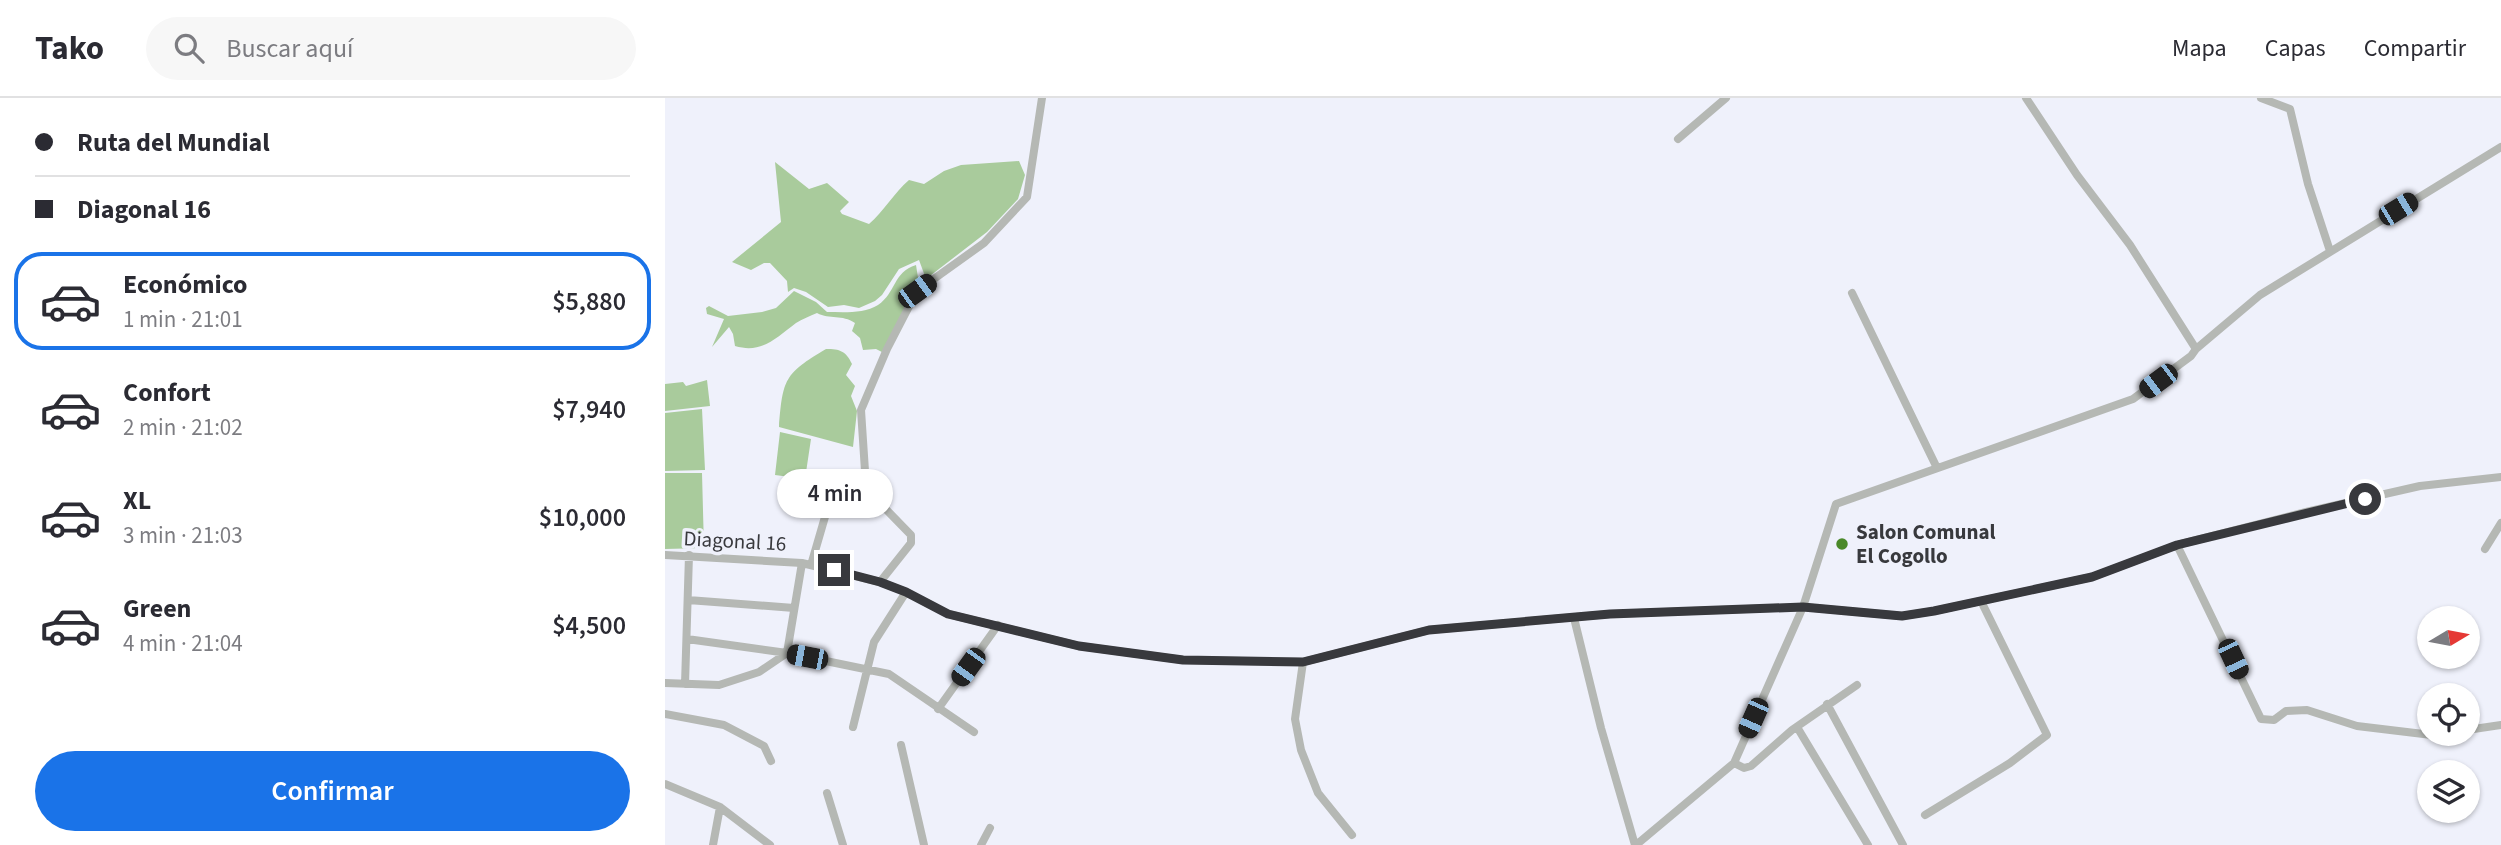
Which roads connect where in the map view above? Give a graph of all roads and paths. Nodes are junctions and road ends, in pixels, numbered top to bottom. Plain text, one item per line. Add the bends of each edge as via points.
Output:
1 (1042, 98) edge
2 (1726, 98) edge
3 (2026, 98) edge
4 (2261, 98) edge
5 (1678, 139) dead end
6 (2501, 147) edge
7 (2330, 251) junction
8 (1852, 293) dead end
9 (2196, 349) junction
10 (1937, 468) junction
11 (2501, 471) edge
12 (2501, 477) edge
13 (2470, 480) junction
14 (834, 486) dead end
15 (2501, 523) edge
16 (2177, 545) junction
17 (2485, 549) dead end
18 (665, 555) edge
19 (689, 555) junction
20 (807, 564) junction
21 (880, 582) junction
22 (906, 592) junction
23 (688, 600) junction
24 (1981, 601) junction
25 (1803, 607) junction
26 (794, 608) junction
27 (1574, 618) junction
28 (998, 625) junction
29 (687, 639) junction
30 (787, 653) junction
31 (1303, 662) junction
32 (867, 670) junction
33 (665, 683) edge
34 (685, 684) junction
35 (1857, 685) dead end
36 (1827, 704) junction
37 (938, 709) junction
38 (665, 715) edge
39 (2501, 725) edge
40 (853, 727) dead end
41 (1797, 727) junction
42 (2480, 728) edge
43 (974, 732) dead end
44 (2417, 733) edge
45 (901, 745) dead end
46 (771, 761) dead end
47 (1734, 763) junction
48 (665, 784) edge
49 (827, 793) dead end
50 (720, 807) junction
51 (1925, 815) dead end
52 (990, 828) dead end
53 (755, 833) junction
54 (1352, 835) dead end
55 (751, 843) dead end
56 (713, 845) edge
57 (770, 845) edge
58 (843, 845) edge
59 (924, 845) edge
60 (981, 845) edge
61 (1636, 845) edge
62 (1868, 845) edge
63 (1903, 845) edge

1 - 21 street via 1027,197 984,243 917,291 861,410 865,471 874,497 911,535 911,543
2 - 5 street
3 - 9 street via 2130,245
4 - 7 street via 2290,109
6 - 7 street
7 - 9 street via 2260,296
8 - 10 street
9 - 10 street via 2133,399
10 - 25 street via 1836,504
11 - 13 street via 2474,475
12 - 13 street
13 - 16 street, Diagonal 16 via 2409,489
14 - 20 street
15 - 17 street
16 - 24 street, Diagonal 16 via 2092,577
16 - 44 street via 2261,719 2307,710 2357,726
18 - 19 street, Diagonal 16
19 - 20 street, Diagonal 16
19 - 23 street
20 - 21 street, Diagonal 16
20 - 26 street
21 - 22 street, Diagonal 16
22 - 28 street, Diagonal 16 via 948,614
22 - 32 street via 874,642
23 - 26 street
23 - 29 street
24 - 25 street, Diagonal 16 via 1902,616
24 - 51 street via 2047,735
25 - 27 street, Diagonal 16
25 - 47 street
26 - 30 street
27 - 31 street, Diagonal 16 via 1429,630
27 - 61 street
28 - 31 street, Diagonal 16 via 1079,646 1183,660
28 - 37 street
29 - 30 street
29 - 34 street
30 - 32 street
30 - 34 street via 759,672 719,685
31 - 54 street via 1295,719 1301,750 1318,793
32 - 37 street via 889,674
32 - 40 street
33 - 34 street
35 - 36 street
36 - 41 street
36 - 63 street
37 - 43 street
38 - 46 street via 723,725 764,746
39 - 42 street
41 - 47 street via 1751,766
41 - 62 street
45 - 59 street
47 - 61 street
48 - 50 street
49 - 58 street
50 - 53 street
50 - 56 street
52 - 60 street
53 - 55 street
53 - 57 street

